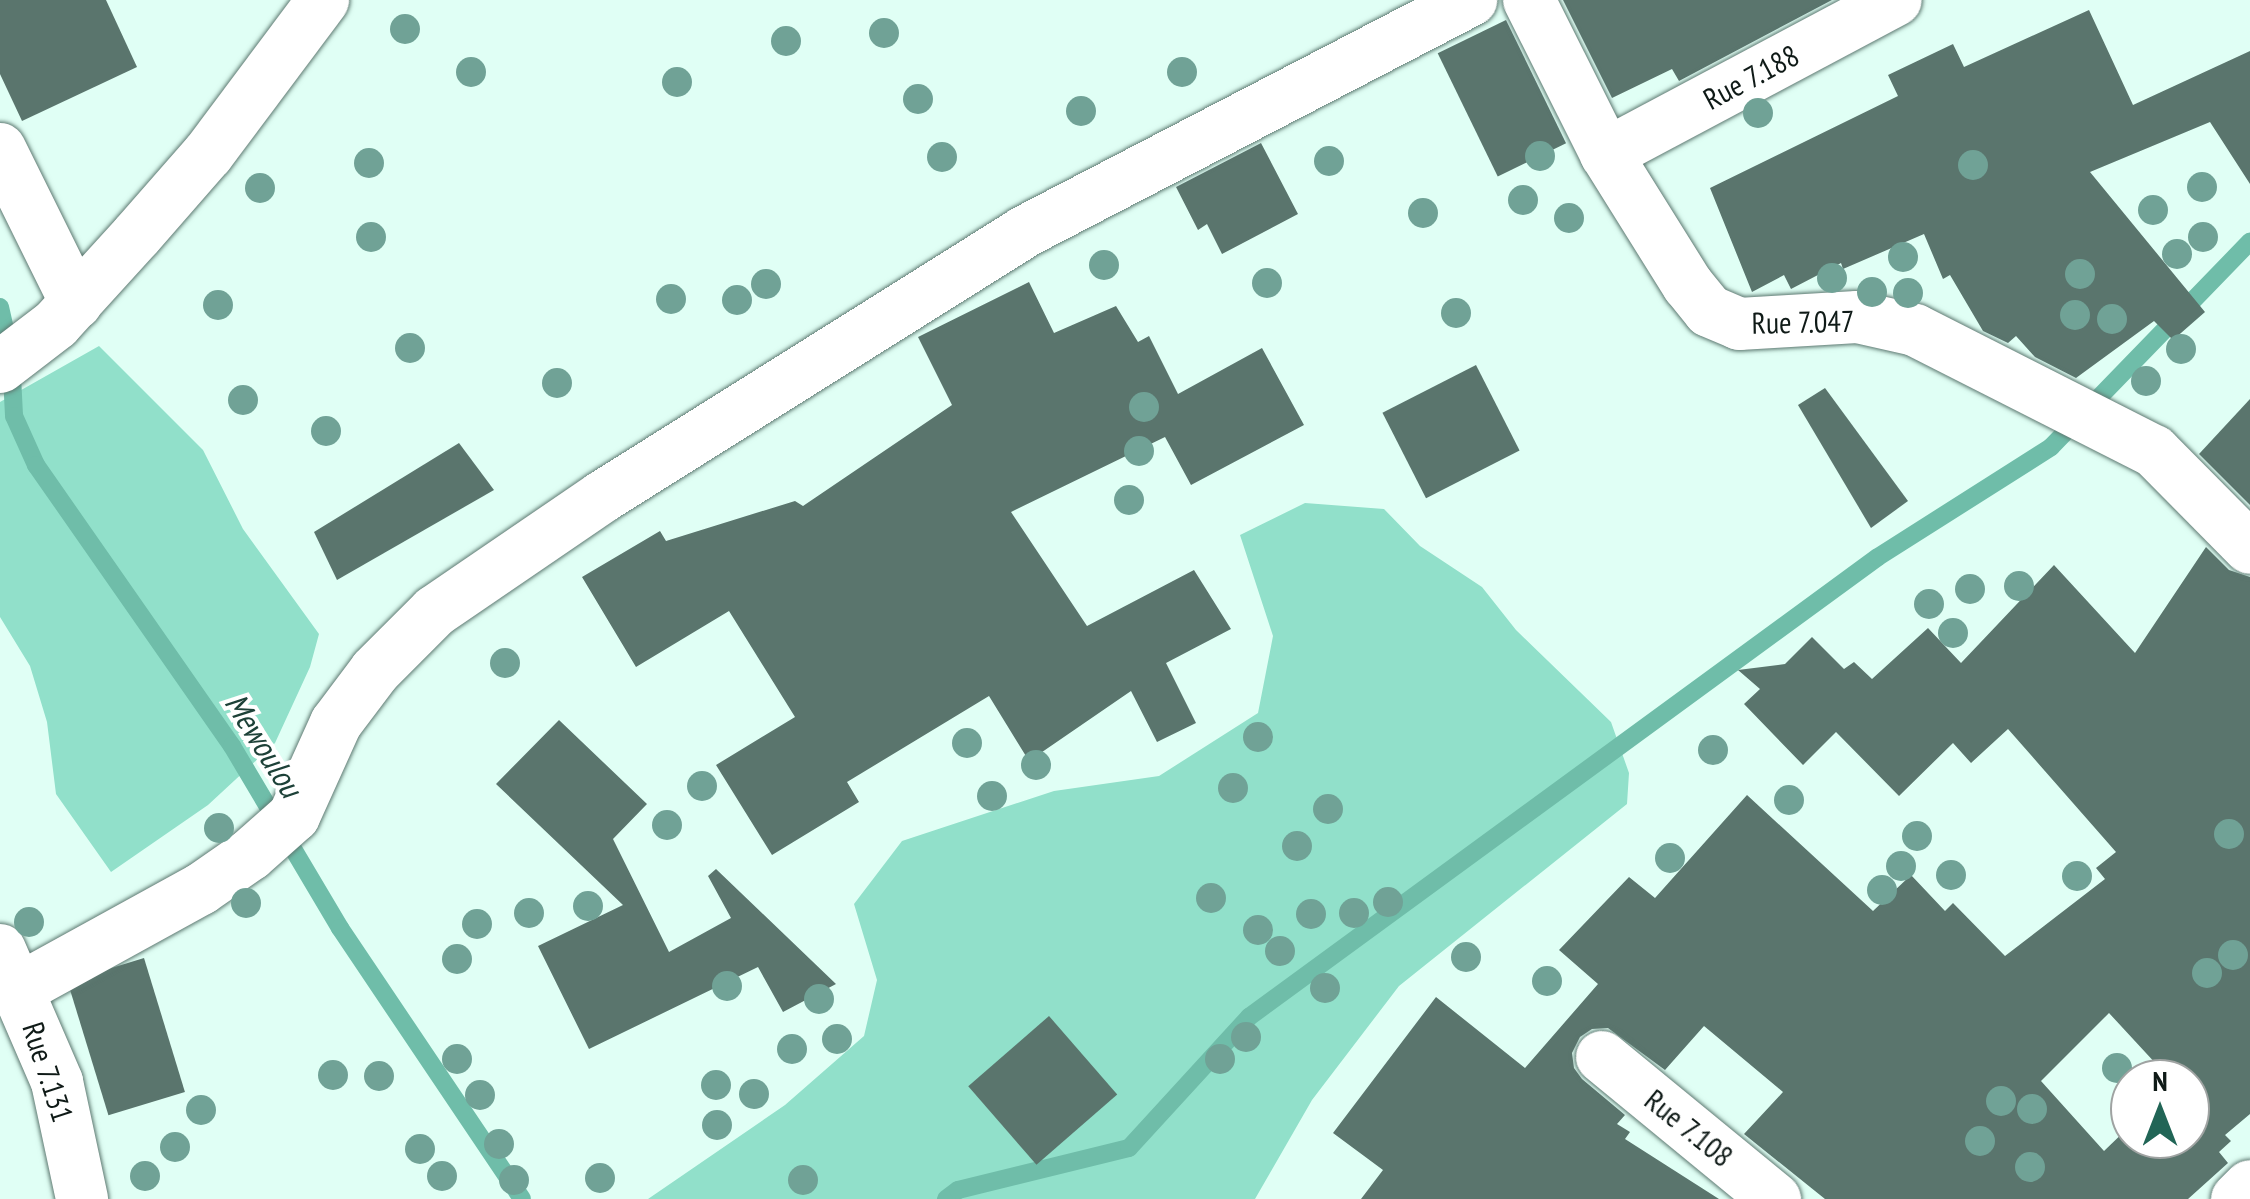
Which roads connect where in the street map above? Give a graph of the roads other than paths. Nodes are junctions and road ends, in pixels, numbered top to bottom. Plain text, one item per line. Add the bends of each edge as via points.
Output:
1 (323, 0) edge
2 (1471, 0) edge
3 (1529, 0) edge
4 (1896, 0) edge
5 (0, 148) edge
6 (1606, 154) junction
7 (76, 303) junction
8 (0, 367) edge
9 (2250, 548) edge
10 (10, 969) edge
11 (1602, 1058) dead end
12 (2250, 1186) edge
13 (82, 1199) edge
14 (1775, 1199) edge
15 (2237, 1199) edge

1 - 7 street via 208,154
2 - 10 street via 1024,232 602,498 436,611 375,671 336,722 294,816 250,856 201,888
3 - 6 street, Rue 7.047
4 - 6 street, Rue 7.188
5 - 7 street
6 - 9 street, Rue 7.047 via 1709,311 1740,324 1857,318 1914,330 2154,451
7 - 8 street
10 - 13 street, Rue 7.131 via 58,1082
11 - 14 street, Rue 7.108
12 - 15 street

